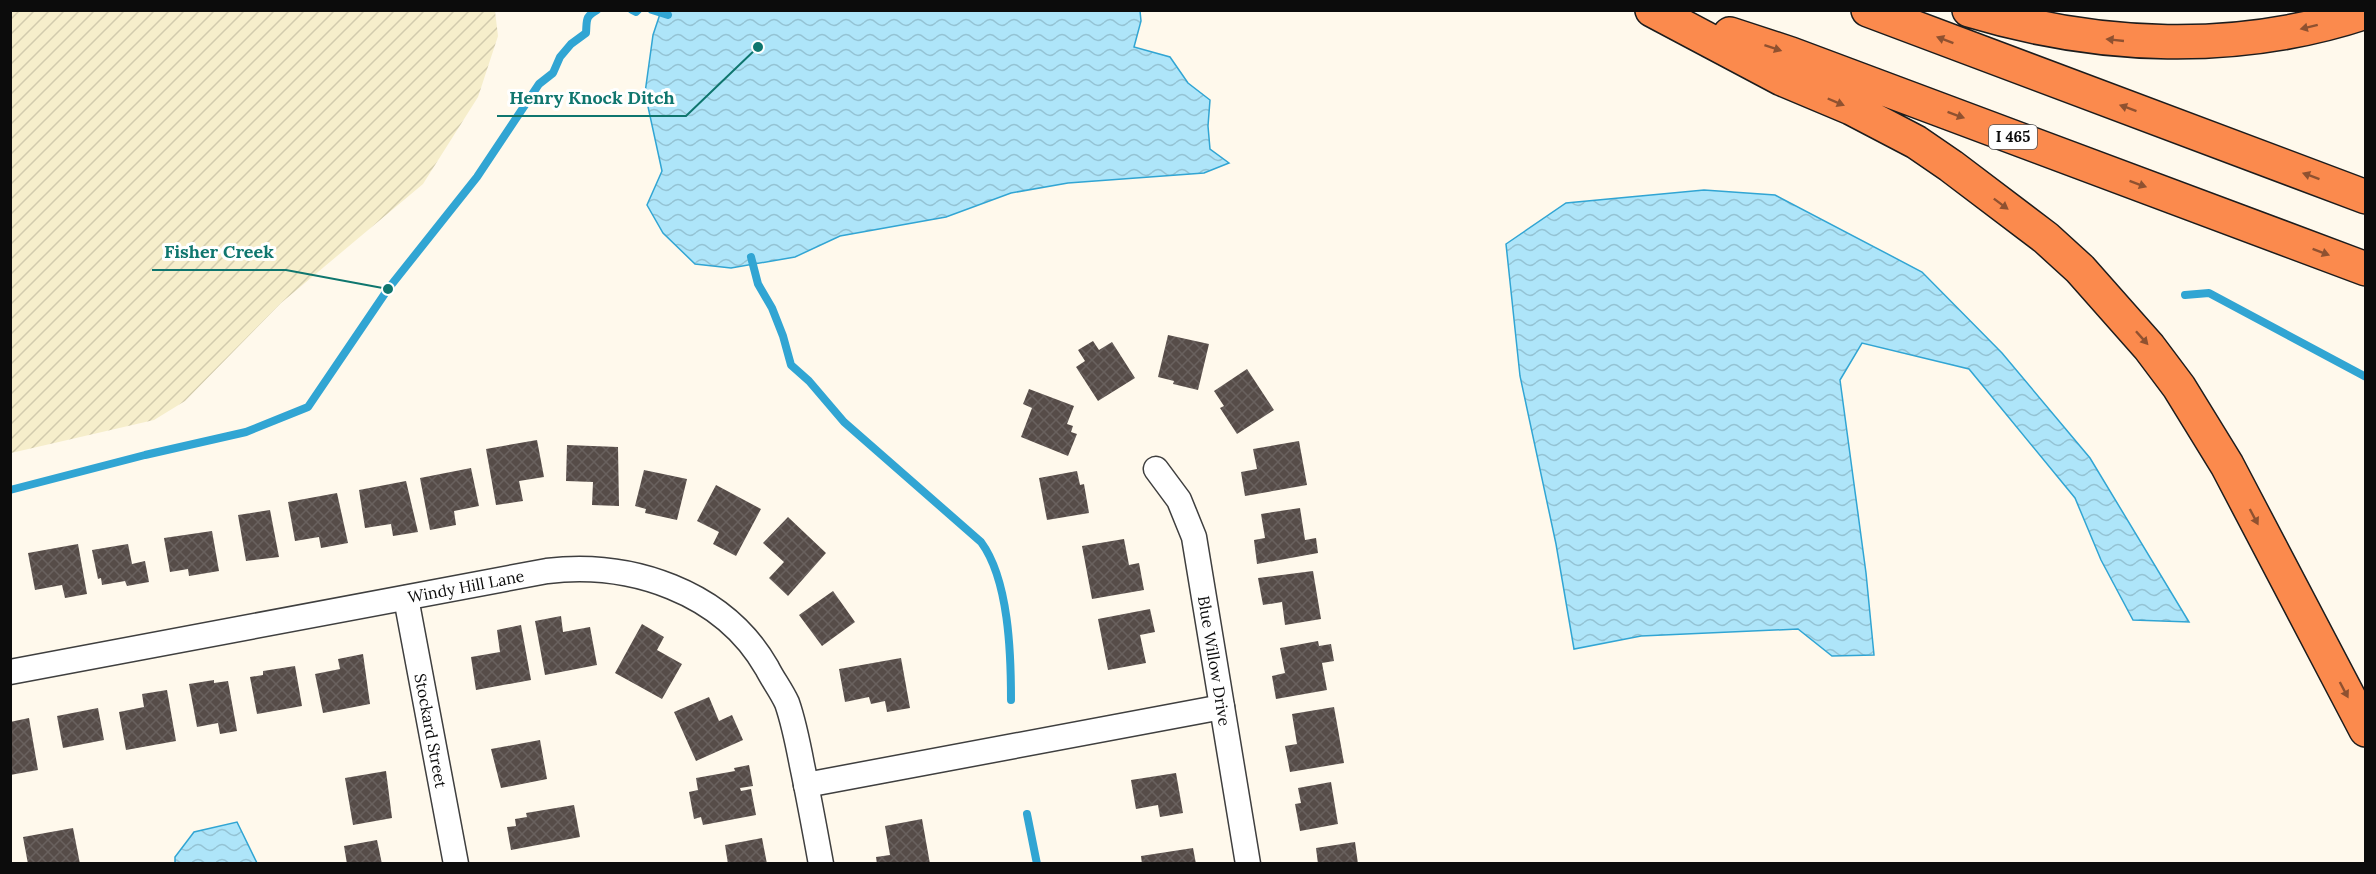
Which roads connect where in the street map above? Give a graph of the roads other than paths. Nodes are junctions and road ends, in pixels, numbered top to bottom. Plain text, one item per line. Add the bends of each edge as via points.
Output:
1 (1652, 10) edge
2 (1657, 10) edge
3 (1868, 10) edge
4 (1969, 10) edge
5 (2366, 12) edge
6 (2366, 197) edge
7 (2366, 269) edge
8 (1156, 469) dead end
9 (406, 598) junction
10 (10, 672) edge
11 (1222, 707) junction
12 (2366, 730) edge
13 (806, 785) junction
14 (456, 864) edge
15 (821, 864) edge
16 (1248, 864) edge

1 -> 12 highway via 1782,79 1851,108 1916,142 2046,238 2080,269 2180,387 2227,465
2 -> 7 highway, I 465 via 1802,58
6 -> 3 highway
5 -> 4 highway via 2254,37 2163,43 2054,32
8 - 11 street, Blue Willow Drive via 1179,500 1194,537
9 - 10 street, Windy Hill Lane
9 - 13 street, Windy Hill Lane via 578,568 629,572 685,592 728,622 764,661 788,705
9 - 14 street, Stockard Street
11 - 13 street
11 - 16 street, Blue Willow Drive
13 - 15 street, Windy Hill Lane

